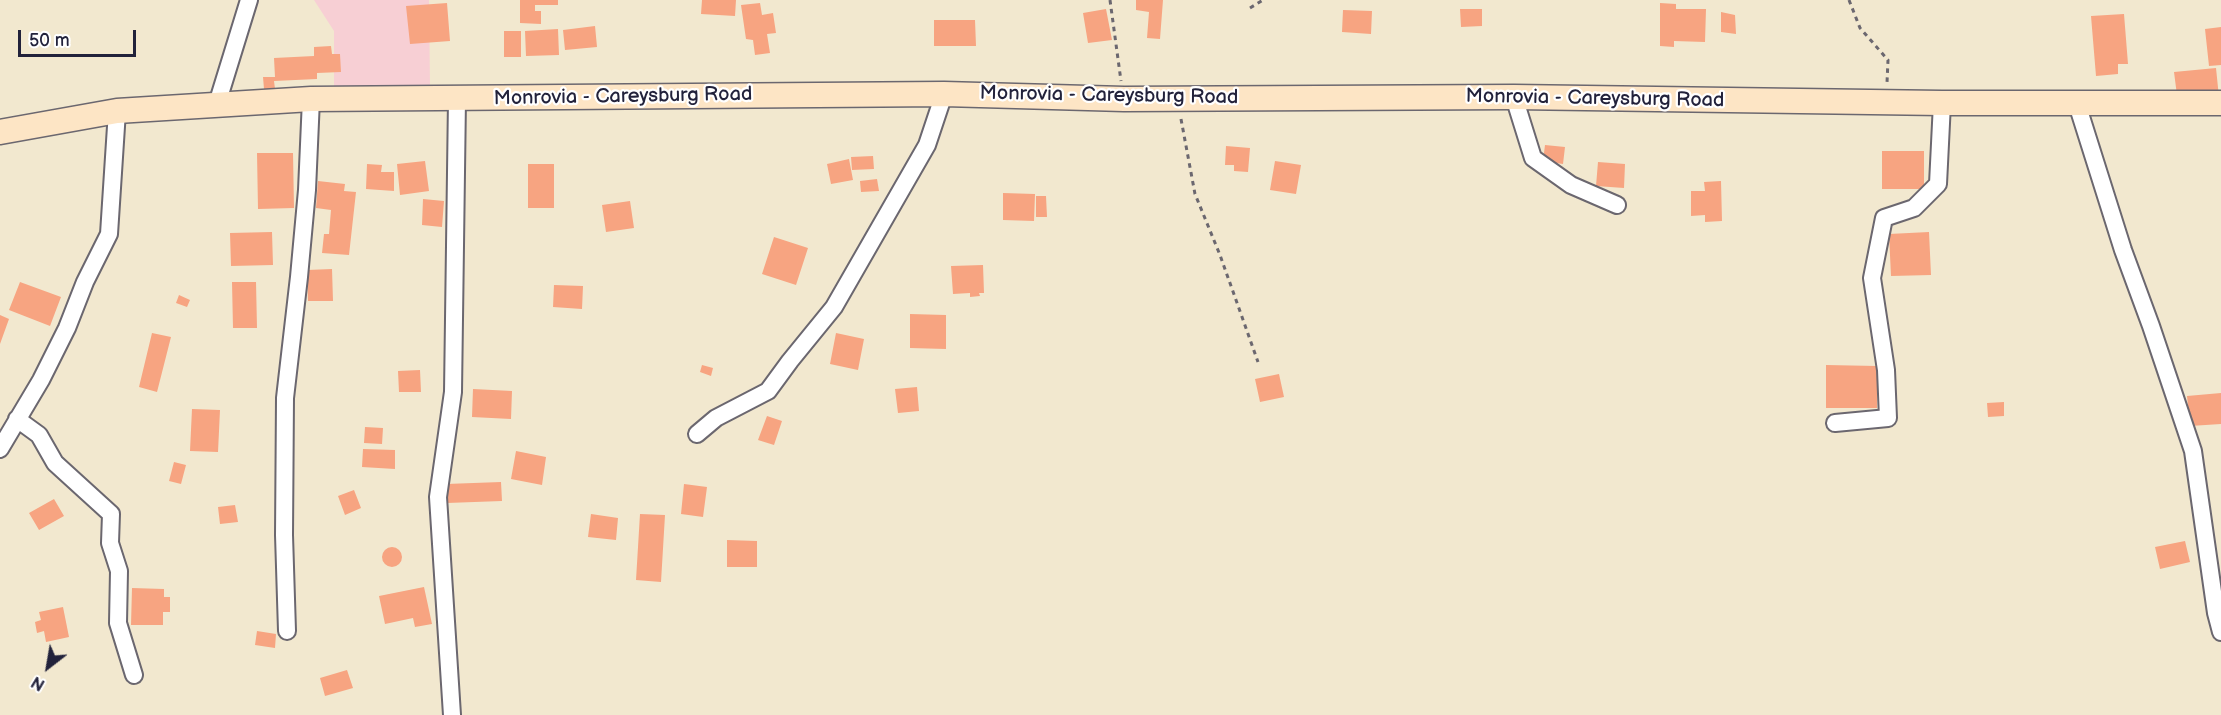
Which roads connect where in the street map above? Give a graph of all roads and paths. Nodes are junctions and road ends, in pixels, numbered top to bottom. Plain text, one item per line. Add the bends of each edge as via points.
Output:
1 (249, 0) edge
2 (1110, 0) edge
3 (1263, 0) edge
4 (1849, 0) edge
5 (1250, 8) dead end
6 (944, 94) junction
7 (1514, 97) junction
8 (1178, 98) junction
9 (311, 99) junction
10 (457, 99) junction
11 (1124, 99) junction
12 (1886, 103) junction
13 (1942, 103) junction
14 (2221, 103) edge
15 (217, 104) junction
16 (2077, 104) junction
17 (117, 111) junction
18 (0, 132) edge
19 (1617, 205) dead end
20 (1258, 362) dead end
21 (17, 419) junction
22 (1836, 423) dead end
23 (697, 434) dead end
24 (0, 449) edge
25 (287, 630) dead end
26 (2221, 632) edge
27 (135, 675) dead end
28 (452, 715) edge

1 - 15 street
2 - 11 path
3 - 5 path
4 - 12 path via 1860,28 1888,60
6 - 10 main road, Monrovia - Careysburg Road
6 - 11 main road, Monrovia - Careysburg Road
6 - 23 street via 927,145 834,307 768,391 716,418
7 - 8 main road, Monrovia - Careysburg Road
7 - 12 main road, Monrovia - Careysburg Road
7 - 19 street via 1533,158 1571,185
8 - 11 main road, Monrovia - Careysburg Road
8 - 20 path via 1195,194
9 - 10 main road, Monrovia - Careysburg Road
9 - 15 main road, Monrovia - Careysburg Road
9 - 25 street via 299,277 285,398
10 - 28 street via 453,392 438,497
12 - 13 main road, Monrovia - Careysburg Road
13 - 16 main road, Monrovia - Careysburg Road
13 - 22 street via 1938,184 1914,208 1884,218 1872,278 1886,370 1888,418
14 - 16 main road, Monrovia - Careysburg Road
15 - 17 main road, Monrovia - Careysburg Road
16 - 26 street via 2122,250 2193,451
17 - 18 main road, Monrovia - Careysburg Road
17 - 21 street via 110,234 41,380
21 - 24 street
21 - 27 street via 39,435 55,463 111,514 110,543 119,571 118,623

